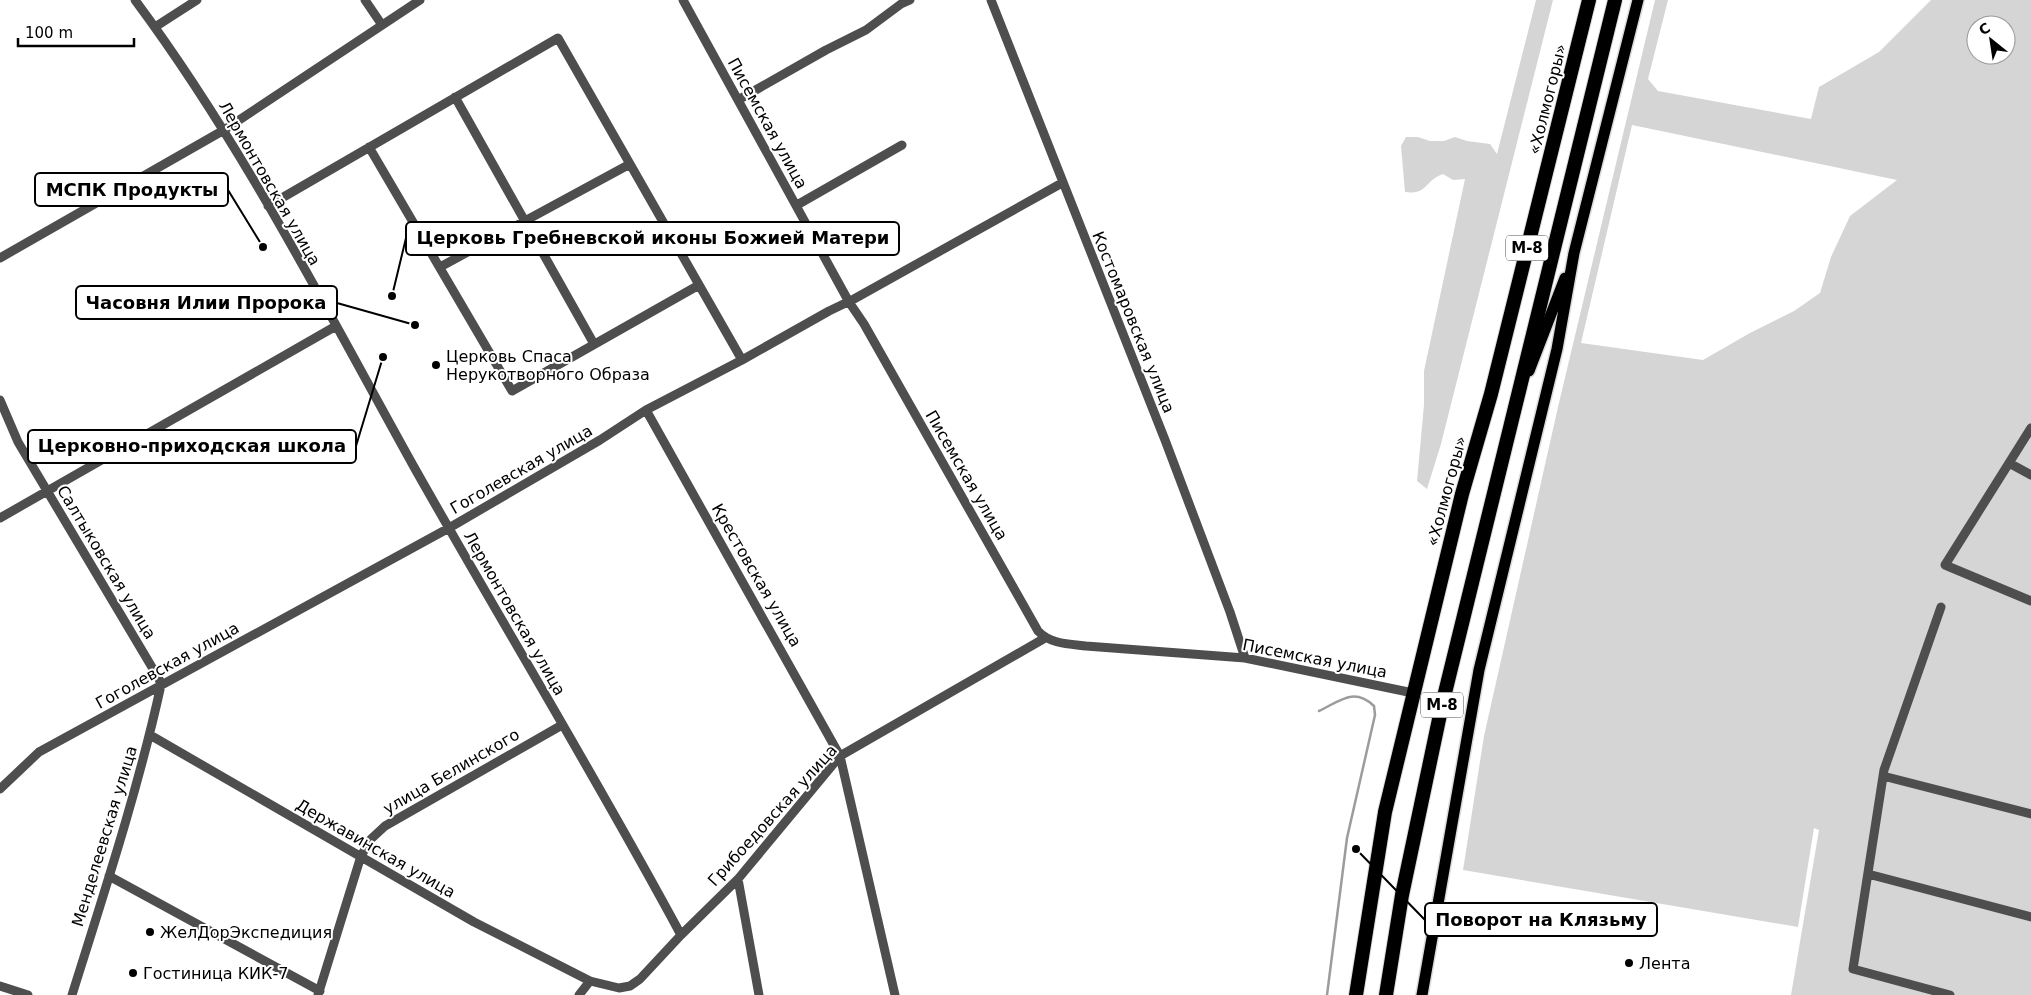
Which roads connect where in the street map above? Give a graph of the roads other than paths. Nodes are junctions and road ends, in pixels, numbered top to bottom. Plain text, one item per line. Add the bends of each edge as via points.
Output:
1 (135, 0) edge
2 (197, 0) edge
3 (364, 0) edge
4 (420, 0) edge
5 (683, 0) edge
6 (910, 0) edge
7 (991, 0) edge
8 (1589, 0) edge
9 (1615, 0) edge
10 (1638, 0) edge
11 (382, 25) junction
12 (155, 27) junction
13 (455, 98) junction
14 (738, 100) junction
15 (224, 130) junction
16 (902, 145) dead end
17 (369, 147) junction
18 (630, 164) junction
19 (1062, 183) junction
20 (268, 206) junction
21 (797, 206) junction
22 (525, 220) junction
23 (1574, 253) junction
24 (0, 258) edge
25 (440, 267) junction
26 (699, 285) junction
27 (849, 302) junction
28 (336, 326) junction
29 (594, 344) junction
30 (742, 360) junction
31 (0, 400) edge
32 (646, 410) junction
33 (1512, 418) junction
34 (2031, 428) edge
35 (2009, 463) junction
36 (2031, 475) edge
37 (47, 492) junction
38 (0, 518) edge
39 (449, 528) junction
40 (2031, 601) edge
41 (1941, 607) dead end
42 (1044, 638) junction
43 (1245, 658) junction
44 (161, 685) junction
45 (1413, 693) junction
46 (562, 725) junction
47 (150, 735) junction
48 (840, 756) junction
49 (1883, 776) junction
50 (0, 789) edge
51 (2031, 814) edge
52 (361, 856) junction
53 (1868, 874) junction
54 (109, 876) junction
55 (738, 879) junction
56 (2031, 917) edge
57 (681, 935) junction
58 (590, 981) junction
59 (0, 986) edge
60 (319, 993) edge
61 (28, 995) edge
62 (72, 995) edge
63 (579, 995) edge
64 (759, 995) edge
65 (895, 995) edge
66 (1356, 995) edge
67 (1386, 995) edge
68 (1422, 995) edge
69 (1950, 995) edge

1 - 12 street, Лермонтовская улица
2 - 12 street
3 - 11 street
4 - 11 street
5 - 14 street, Писемская улица
6 - 14 street via 866,30
7 - 19 street, Костомаровская улица
8 - 45 highway, «Холмогоры» / М-8
9 - 33 highway, М-8
10 - 23 main road
11 - 15 street
12 - 15 street, Лермонтовская улица
13 - 17 street
13 - 18 street via 558,38
13 - 22 street
14 - 21 street, Писемская улица
15 - 20 street, Лермонтовская улица
15 - 24 street
16 - 21 street
17 - 20 street
17 - 25 street
18 - 22 street
18 - 26 street
19 - 27 street, Гоголевская улица
19 - 43 street, Костомаровская улица via 1166,440
20 - 28 street, Лермонтовская улица
21 - 27 street, Писемская улица
22 - 25 street
22 - 29 street
23 - 33 main road
23 - 68 main road via 1558,349 1479,670
25 - 29 street via 512,391
26 - 29 street
26 - 30 street
27 - 30 street, Гоголевская улица
27 - 42 street, Писемская улица
28 - 37 street
28 - 39 street, Лермонтовская улица
30 - 32 street, Гоголевская улица
31 - 37 street, Салтыковская улица via 18,442
32 - 39 street, Гоголевская улица
32 - 48 street, Крестовская улица
33 - 67 highway, М-8 via 1442,705 1402,895
34 - 35 street
35 - 36 street
35 - 40 street via 1945,565
37 - 38 street
37 - 44 street, Салтыковская улица
39 - 44 street, Гоголевская улица
39 - 46 street, Лермонтовская улица
41 - 49 street
42 - 43 street, Писемская улица via 1086,646
42 - 48 street, Грибоедовская улица
43 - 45 street, Писемская улица
44 - 47 street, Менделеевская улица
44 - 50 street, Гоголевская улица via 39,752
45 - 66 highway, «Холмогоры» / М-8 via 1385,812
46 - 52 street, улица Белинского via 385,826 371,839
46 - 57 street, Лермонтовская улица
47 - 52 street, Державинская улица
47 - 54 street, Менделеевская улица
48 - 55 street, Грибоедовская улица
48 - 65 street, Крестовская улица
49 - 51 street
49 - 53 street
52 - 58 street, Державинская улица via 474,922
52 - 60 street, улица Белинского
53 - 56 street
53 - 69 street via 1853,969
54 - 60 street
54 - 62 street, Менделеевская улица
55 - 57 street, Грибоедовская улица
55 - 64 street
57 - 58 street, Грибоедовская улица via 630,986 619,988
58 - 63 street
59 - 61 street

